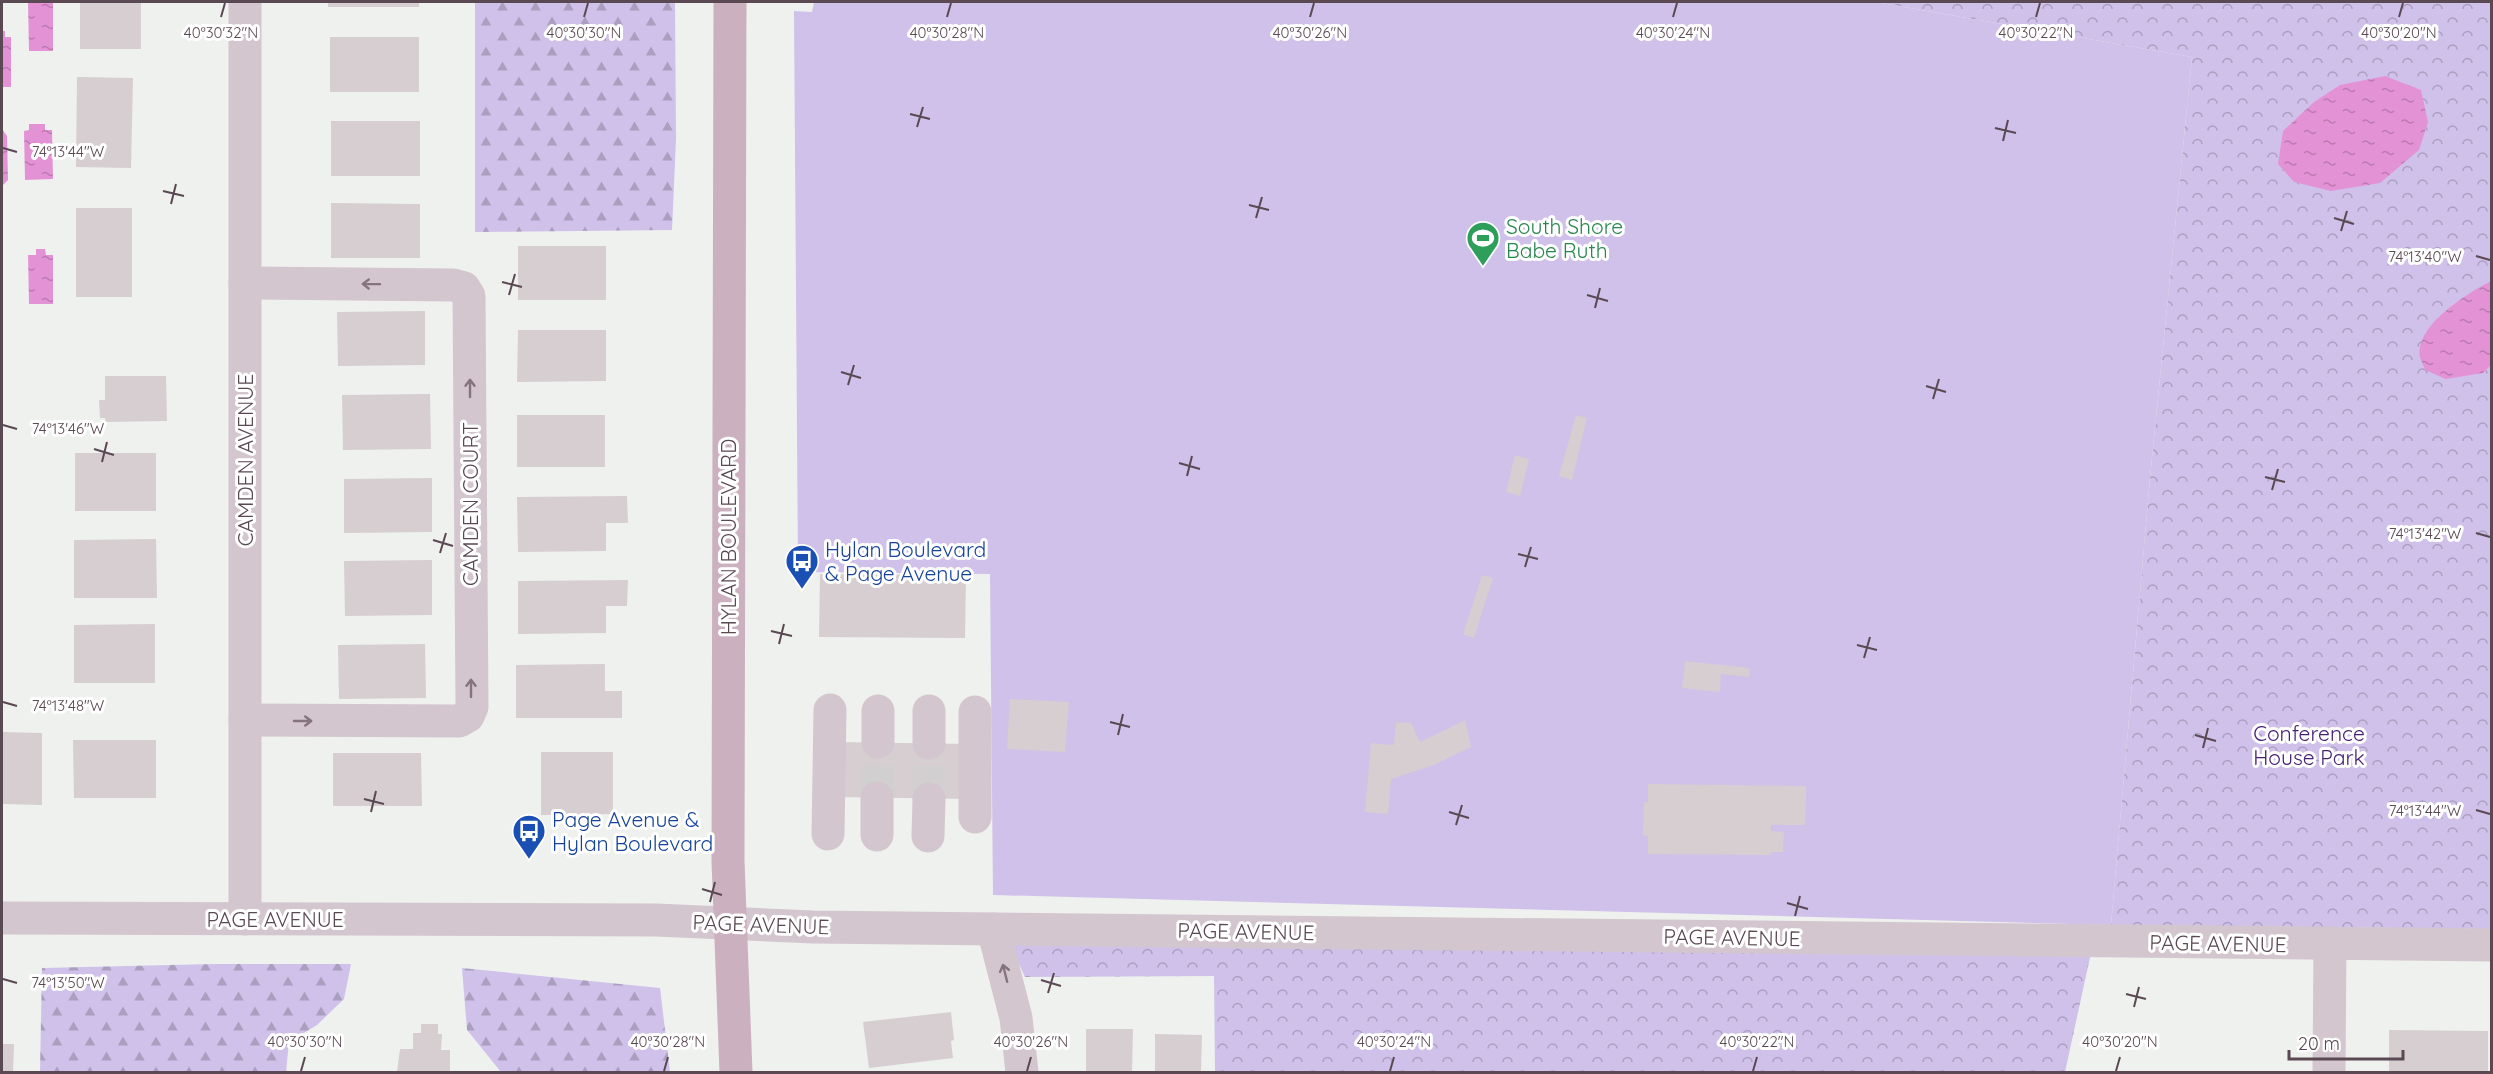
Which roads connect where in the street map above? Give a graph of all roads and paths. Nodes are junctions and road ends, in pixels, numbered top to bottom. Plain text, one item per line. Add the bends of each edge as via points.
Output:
1 (245, 2) edge
2 (730, 2) edge
3 (245, 283) junction
4 (830, 710) dead end
5 (975, 712) dead end
6 (245, 720) junction
7 (877, 798) tunnel mouth
8 (929, 798) tunnel mouth
9 (975, 817) dead end
10 (828, 834) dead end
11 (877, 835) dead end
12 (928, 836) dead end
13 (2, 918) edge
14 (245, 919) junction
15 (729, 924) junction
16 (993, 928) junction
17 (2330, 944) junction
18 (2492, 945) edge
19 (736, 1072) edge
20 (1022, 1072) edge
21 (2329, 1072) edge

1 - 3 street, CAMDEN AVENUE
2 - 15 main road, HYLAN BOULEVARD
3 - 6 street, CAMDEN AVENUE
6 -> 3 street, CAMDEN COURT via 459,720 468,716 472,707 467,292 453,285
4 - 10 street
5 - 9 street
6 - 14 street, CAMDEN AVENUE
7 - 11 street
8 - 12 street
13 - 14 street, PAGE AVENUE
14 - 15 street, PAGE AVENUE via 645,920
15 - 16 street, PAGE AVENUE
15 - 19 main road, HYLAN BOULEVARD
16 - 17 street, PAGE AVENUE
20 -> 16 street via 1016,1018
17 - 18 street, PAGE AVENUE
17 - 21 street

